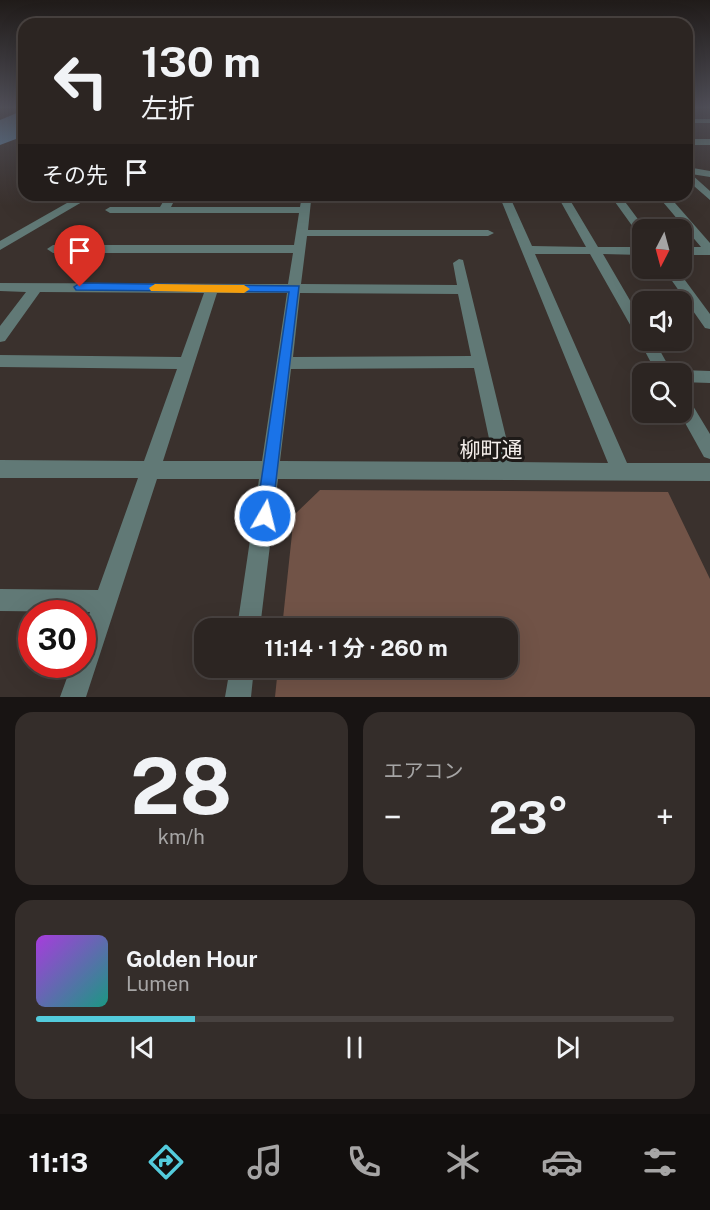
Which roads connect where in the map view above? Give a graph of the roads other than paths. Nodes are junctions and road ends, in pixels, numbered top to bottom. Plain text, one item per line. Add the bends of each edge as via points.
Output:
1 (693, 142) edge
2 (710, 142) edge
3 (693, 171) edge
4 (710, 174) edge
5 (693, 181) edge
6 (710, 198) edge
7 (79, 201) edge
8 (169, 201) edge
9 (307, 201) edge
10 (507, 201) edge
11 (565, 201) edge
12 (619, 201) edge
13 (667, 201) edge
14 (110, 210) dead end
15 (164, 210) junction
16 (633, 219) edge
17 (488, 233) dead end
18 (302, 241) junction
19 (0, 246) edge
20 (53, 249) dead end
21 (528, 250) junction
22 (710, 250) edge
23 (594, 251) junction
24 (632, 251) edge
25 (692, 251) edge
26 (459, 263) dead end
27 (677, 279) edge
28 (0, 287) edge
29 (36, 287) junction
30 (295, 288) junction
31 (212, 289) junction
32 (464, 290) junction
33 (632, 316) edge
34 (710, 324) edge
35 (0, 337) edge
36 (0, 361) edge
37 (187, 363) junction
38 (285, 363) junction
39 (479, 363) junction
40 (692, 376) edge
41 (710, 376) edge
42 (692, 420) edge
43 (710, 451) edge
44 (0, 469) edge
45 (150, 470) junction
46 (271, 471) junction
47 (506, 471) junction
48 (621, 471) junction
49 (710, 472) edge
50 (0, 600) edge
51 (106, 601) junction
52 (249, 618) edge
53 (241, 678) edge
54 (74, 697) edge
55 (238, 697) edge

1 - 2 street
3 - 4 street
5 - 6 street
7 - 19 street
8 - 15 street
9 - 15 street
9 - 18 street
10 - 21 street
11 - 23 street
12 - 16 street
13 - 22 street
14 - 15 street
17 - 18 street
18 - 20 street
18 - 30 street
21 - 23 street
21 - 48 street
22 - 25 street
23 - 24 street
23 - 33 street
26 - 32 street
27 - 34 street
28 - 29 street
29 - 31 street
29 - 35 street
30 - 31 street
30 - 32 street
30 - 38 street
31 - 37 street
32 - 39 street
36 - 37 street
37 - 45 street
38 - 39 street
38 - 46 street
39 - 47 street
40 - 41 street
42 - 43 street
44 - 45 street, 柳町通
45 - 46 street, 柳町通
45 - 51 street
46 - 47 street, 柳町通
46 - 52 street
47 - 48 street, 柳町通
48 - 49 street, 柳町通
50 - 51 street
51 - 54 street
53 - 55 street

